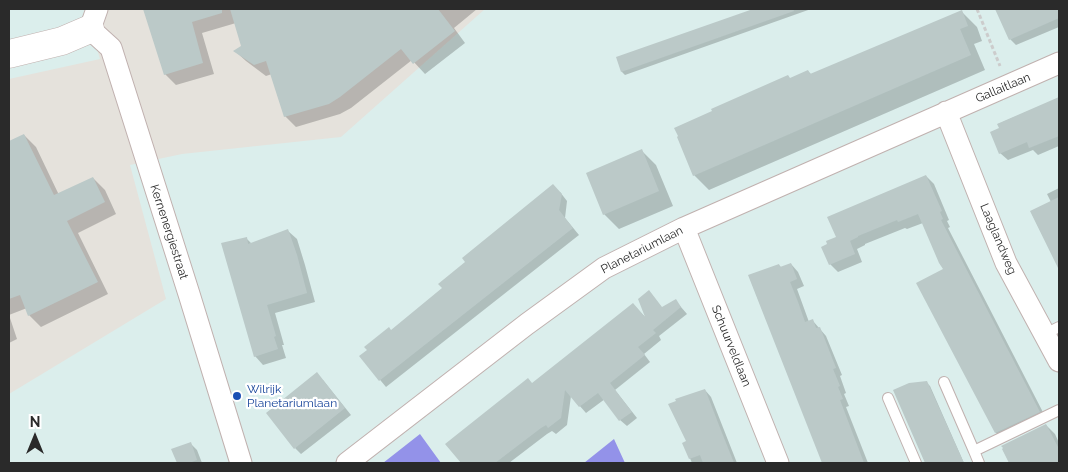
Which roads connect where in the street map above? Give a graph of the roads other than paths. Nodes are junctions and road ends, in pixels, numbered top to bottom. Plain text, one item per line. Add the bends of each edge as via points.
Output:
1 (94, 19) edge
2 (9, 54) edge
3 (1059, 63) edge
4 (946, 112) junction
5 (684, 228) junction
6 (1052, 330) edge
7 (1059, 361) edge
8 (944, 382) dead end
9 (888, 398) dead end
10 (1059, 410) edge
11 (974, 451) junction
12 (241, 463) edge
13 (347, 463) edge
14 (778, 463) edge
15 (916, 463) edge
16 (980, 463) edge

1 - 2 street via 62,41
1 - 12 street, Kernenergiestraat via 111,48
3 - 4 street, Gallaitlaan
4 - 5 street, Planetariumlaan
4 - 6 street, Laaglandweg via 1006,263
5 - 13 street, Planetariumlaan via 604,268
5 - 14 street, Schuurveldlaan
6 - 7 street, Laaglandweg
8 - 11 lane
9 - 15 lane
10 - 11 lane
11 - 16 lane

